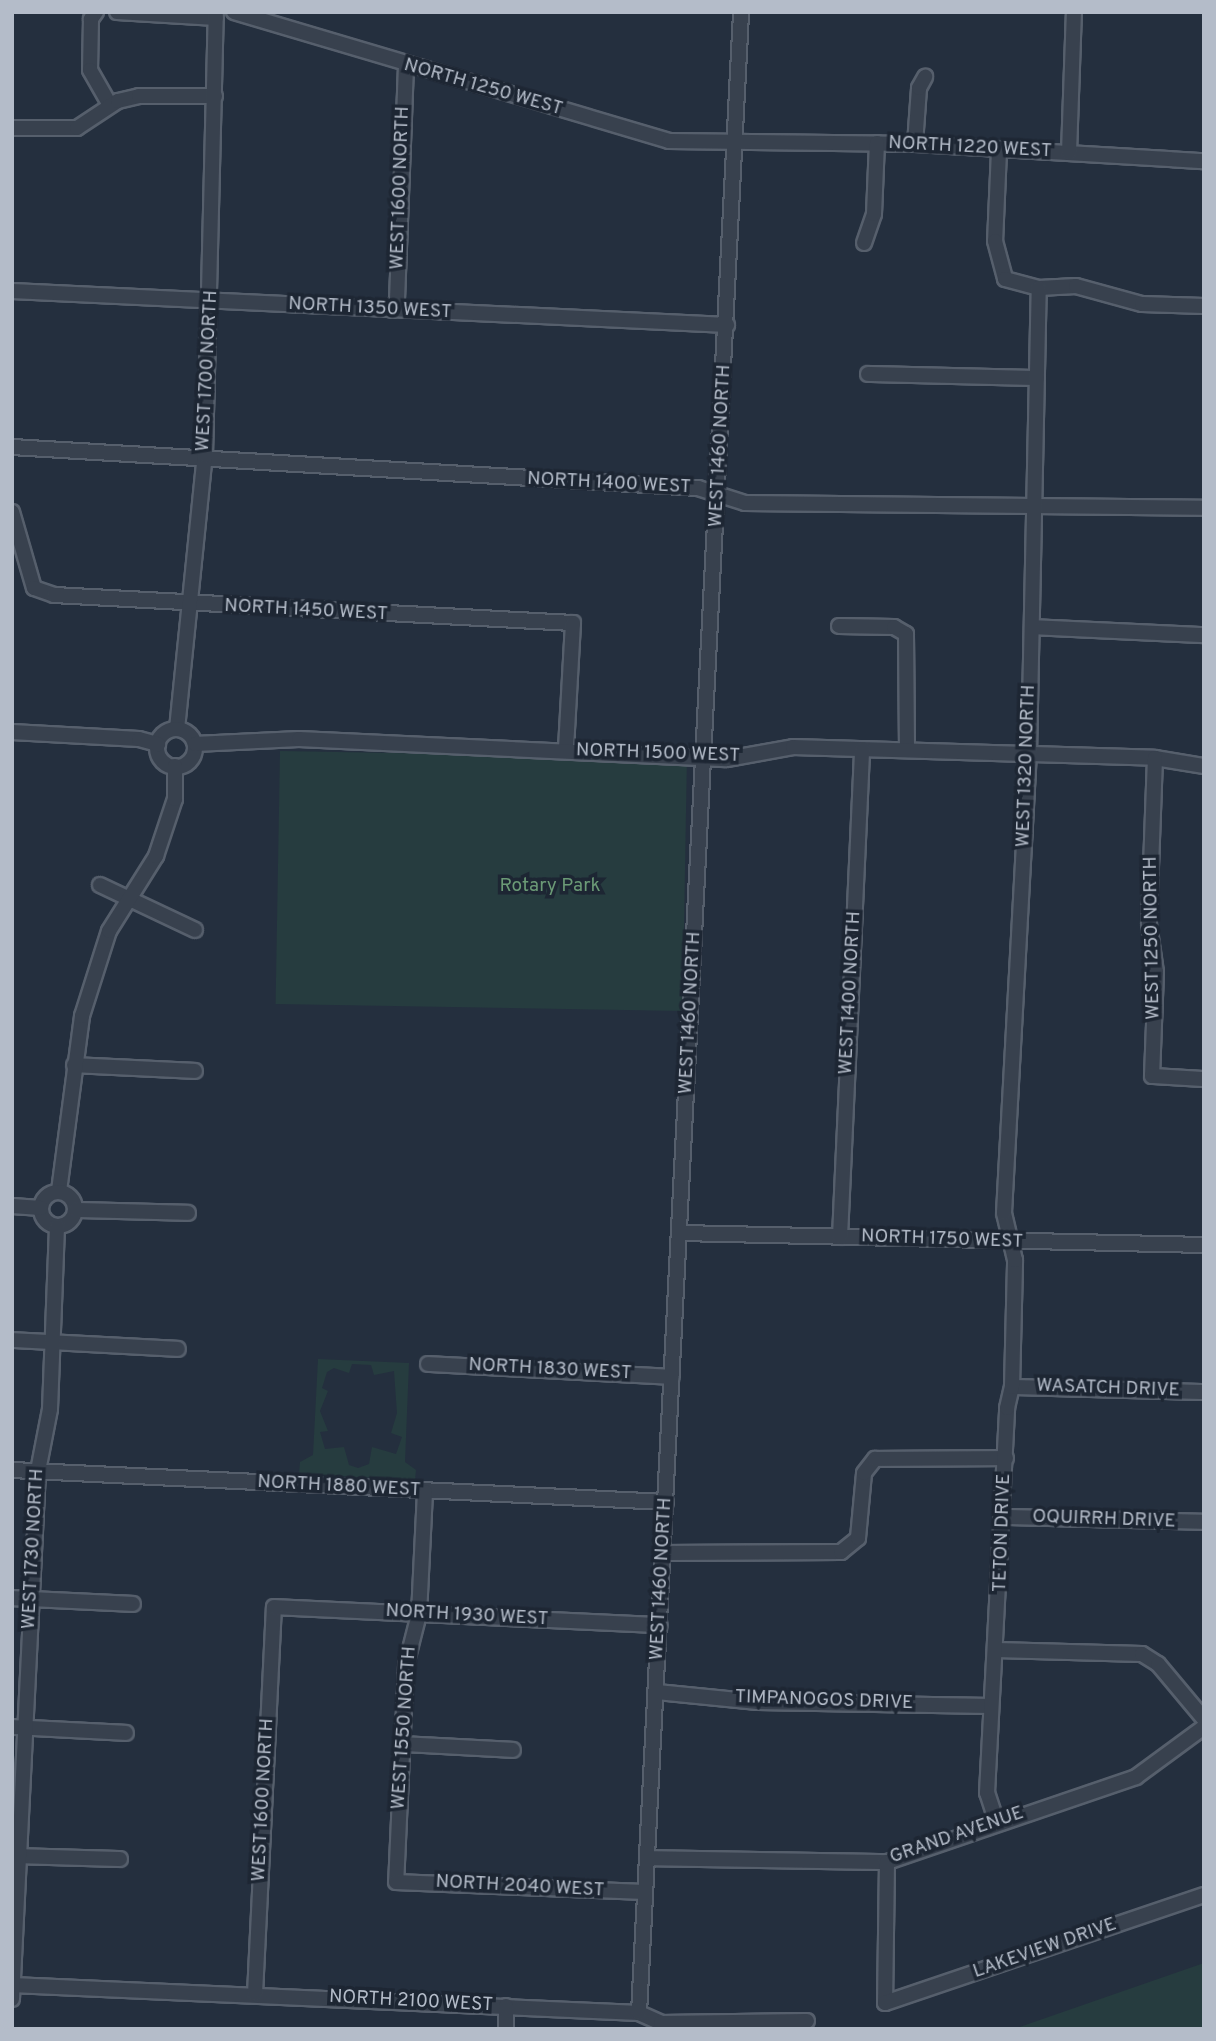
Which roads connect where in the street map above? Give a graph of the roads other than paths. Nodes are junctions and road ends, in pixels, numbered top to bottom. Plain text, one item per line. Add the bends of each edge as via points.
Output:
1 (96, 12) edge
2 (117, 12) edge
3 (233, 12) edge
4 (741, 12) edge
5 (1074, 12) edge
6 (216, 15) edge
7 (407, 66) junction
8 (925, 77) dead end
9 (215, 96) junction
10 (110, 105) junction
11 (12, 128) edge
12 (736, 142) junction
13 (877, 143) junction
14 (915, 144) junction
15 (999, 151) junction
16 (1069, 153) junction
17 (1204, 161) edge
18 (864, 243) dead end
19 (1039, 288) junction
20 (12, 291) edge
21 (212, 302) junction
22 (1204, 306) edge
23 (393, 310) junction
24 (727, 325) junction
25 (868, 374) dead end
26 (1037, 378) junction
27 (12, 447) edge
28 (205, 455) junction
29 (719, 494) junction
30 (1036, 507) junction
31 (1204, 508) edge
32 (12, 512) edge
33 (191, 606) junction
34 (839, 626) dead end
35 (1032, 627) junction
36 (1204, 635) edge
37 (177, 729) junction
38 (12, 732) edge
39 (158, 744) junction
40 (194, 744) junction
41 (862, 749) junction
42 (566, 750) junction
43 (907, 750) junction
44 (1029, 754) junction
45 (704, 755) junction
46 (1155, 758) junction
47 (175, 766) junction
48 (1204, 766) edge
49 (100, 885) dead end
50 (129, 900) junction
51 (195, 930) dead end
52 (74, 1065) junction
53 (195, 1071) dead end
54 (1204, 1079) edge
55 (59, 1191) junction
56 (12, 1206) edge
57 (41, 1208) junction
58 (76, 1210) junction
59 (188, 1213) dead end
60 (57, 1226) junction
61 (680, 1233) junction
62 (840, 1237) junction
63 (1009, 1242) junction
64 (1204, 1245) edge
65 (12, 1340) edge
66 (53, 1342) junction
67 (178, 1349) dead end
68 (428, 1364) dead end
69 (672, 1377) junction
70 (1012, 1387) junction
71 (1204, 1392) edge
72 (1006, 1458) junction
73 (12, 1470) edge
74 (38, 1471) junction
75 (425, 1492) junction
76 (666, 1502) junction
77 (1004, 1517) junction
78 (1204, 1522) edge
79 (664, 1553) junction
80 (12, 1598) edge
81 (32, 1599) junction
82 (133, 1604) dead end
83 (274, 1607) joint
84 (419, 1614) junction
85 (660, 1625) junction
86 (996, 1650) junction
87 (657, 1692) junction
88 (991, 1706) junction
89 (1204, 1719) edge
90 (19, 1727) edge
91 (1204, 1727) edge
92 (126, 1732) dead end
93 (403, 1744) junction
94 (513, 1750) dead end
95 (997, 1823) junction
96 (16, 1856) edge
97 (647, 1858) junction
98 (120, 1859) dead end
99 (887, 1862) junction
100 (396, 1882) joint
101 (644, 1892) junction
102 (1204, 1895) edge
103 (12, 1984) edge
104 (255, 1994) junction
105 (12, 1999) edge
106 (506, 2006) junction
107 (639, 2013) junction
108 (807, 2021) dead end
109 (506, 2029) edge

1 - 10 street via 91,19 90,70
2 - 6 street
3 - 7 street, NORTH 1250 WEST
4 - 12 street, WEST 1460 NORTH
5 - 16 street
6 - 9 street, WEST 1700 NORTH
7 - 12 street, NORTH 1250 WEST via 668,141
7 - 23 street, WEST 1600 NORTH
8 - 14 street via 919,88
9 - 10 street via 139,96
9 - 21 street, WEST 1700 NORTH
10 - 11 street via 77,128
12 - 13 street, NORTH 1220 WEST
12 - 24 street, WEST 1460 NORTH
13 - 14 street, NORTH 1220 WEST
13 - 18 street via 874,214
14 - 15 street, NORTH 1220 WEST
15 - 16 street, NORTH 1220 WEST
15 - 19 street via 995,241 1002,276
16 - 17 street, NORTH 1220 WEST
19 - 22 street via 1076,286 1142,304
19 - 26 street, WEST 1320 NORTH
20 - 21 street, NORTH 1350 WEST
21 - 23 street, NORTH 1350 WEST
21 - 28 street, WEST 1700 NORTH
23 - 24 street, NORTH 1350 WEST
24 - 29 street, WEST 1460 NORTH
25 - 26 street
26 - 30 street, WEST 1320 NORTH
27 - 28 street, NORTH 1400 WEST
28 - 29 street, NORTH 1400 WEST via 403,468 445,476 698,488
28 - 33 street, WEST 1700 NORTH
29 - 30 street, NORTH 1400 WEST via 745,503
29 - 45 street, WEST 1460 NORTH
30 - 31 street, NORTH 1400 WEST
30 - 35 street, WEST 1320 NORTH
32 - 33 street, NORTH 1450 WEST via 39,592
33 - 37 street, WEST 1700 NORTH
33 - 42 street, NORTH 1450 WEST via 573,624
34 - 43 street via 894,627 906,634
35 - 36 street
35 - 44 street, WEST 1320 NORTH
37 - 39 street via 165,733
37 - 40 street via 188,733
38 - 39 street via 139,738
39 - 47 street via 163,762
40 - 42 street, NORTH 1500 WEST via 299,739
40 - 47 street via 192,757
41 - 43 street, NORTH 1500 WEST
41 - 45 street, NORTH 1500 WEST via 793,747 746,758
41 - 62 street, WEST 1400 NORTH
42 - 45 street, NORTH 1500 WEST
43 - 44 street, NORTH 1500 WEST
44 - 46 street, NORTH 1500 WEST
44 - 63 street, WEST 1320 NORTH via 1004,1213
45 - 61 street, WEST 1460 NORTH
46 - 48 street, NORTH 1500 WEST
46 - 54 street, WEST 1250 NORTH via 1149,924 1156,972 1152,1076
47 - 50 street via 175,799 156,856
49 - 50 street
50 - 51 street
50 - 52 street via 109,932 82,1016
52 - 53 street
52 - 55 street
55 - 57 street via 46,1196
55 - 58 street via 71,1197
56 - 57 street
57 - 60 street via 45,1220
58 - 59 street
58 - 60 street via 70,1222
60 - 66 street, WEST 1730 NORTH
61 - 62 street, NORTH 1750 WEST
61 - 69 street, WEST 1460 NORTH
62 - 63 street, NORTH 1750 WEST
63 - 64 street, NORTH 1750 WEST
63 - 70 street, TETON DRIVE via 1015,1260
65 - 66 street
66 - 67 street
66 - 74 street, WEST 1730 NORTH via 50,1409
68 - 69 street, NORTH 1830 WEST
69 - 76 street, WEST 1460 NORTH
70 - 71 street, WASATCH DRIVE
70 - 72 street, TETON DRIVE
72 - 77 street, TETON DRIVE
72 - 79 street via 884,1456 870,1463 864,1473 860,1533 854,1545 841,1552
73 - 74 street, NORTH 1880 WEST
74 - 75 street, NORTH 1880 WEST
74 - 81 street, WEST 1730 NORTH
75 - 76 street, NORTH 1880 WEST
75 - 84 street, WEST 1550 NORTH
76 - 79 street, WEST 1460 NORTH
77 - 78 street, OQUIRRH DRIVE
77 - 86 street, TETON DRIVE
79 - 85 street, WEST 1460 NORTH
80 - 81 street
81 - 82 street
81 - 90 street, WEST 1730 NORTH
83 - 84 street, NORTH 1930 WEST
83 - 104 street, WEST 1600 NORTH
84 - 85 street, NORTH 1930 WEST
84 - 93 street, WEST 1550 NORTH via 406,1665
85 - 87 street, WEST 1460 NORTH
86 - 88 street, TETON DRIVE
86 - 89 street via 1142,1654 1158,1664
87 - 88 street, TIMPANOGOS DRIVE via 758,1702
87 - 97 street, WEST 1460 NORTH
88 - 95 street, TETON DRIVE via 988,1793
90 - 92 street
90 - 96 street, WEST 1730 NORTH
91 - 95 street, GRAND AVENUE via 1136,1777
93 - 94 street
93 - 100 street, WEST 1550 NORTH
95 - 99 street, GRAND AVENUE
96 - 98 street
96 - 103 street, WEST 1730 NORTH
97 - 99 street, GRAND AVENUE
97 - 101 street, WEST 1460 NORTH
99 - 102 street, LAKEVIEW DRIVE via 885,2003
100 - 101 street, NORTH 2040 WEST
101 - 107 street, WEST 1460 NORTH
103 - 104 street, NORTH 2100 WEST
103 - 105 street, WEST 1730 NORTH
104 - 106 street, NORTH 2100 WEST
106 - 107 street, NORTH 2100 WEST
106 - 109 street
107 - 108 street, NORTH 2100 WEST via 662,2023

